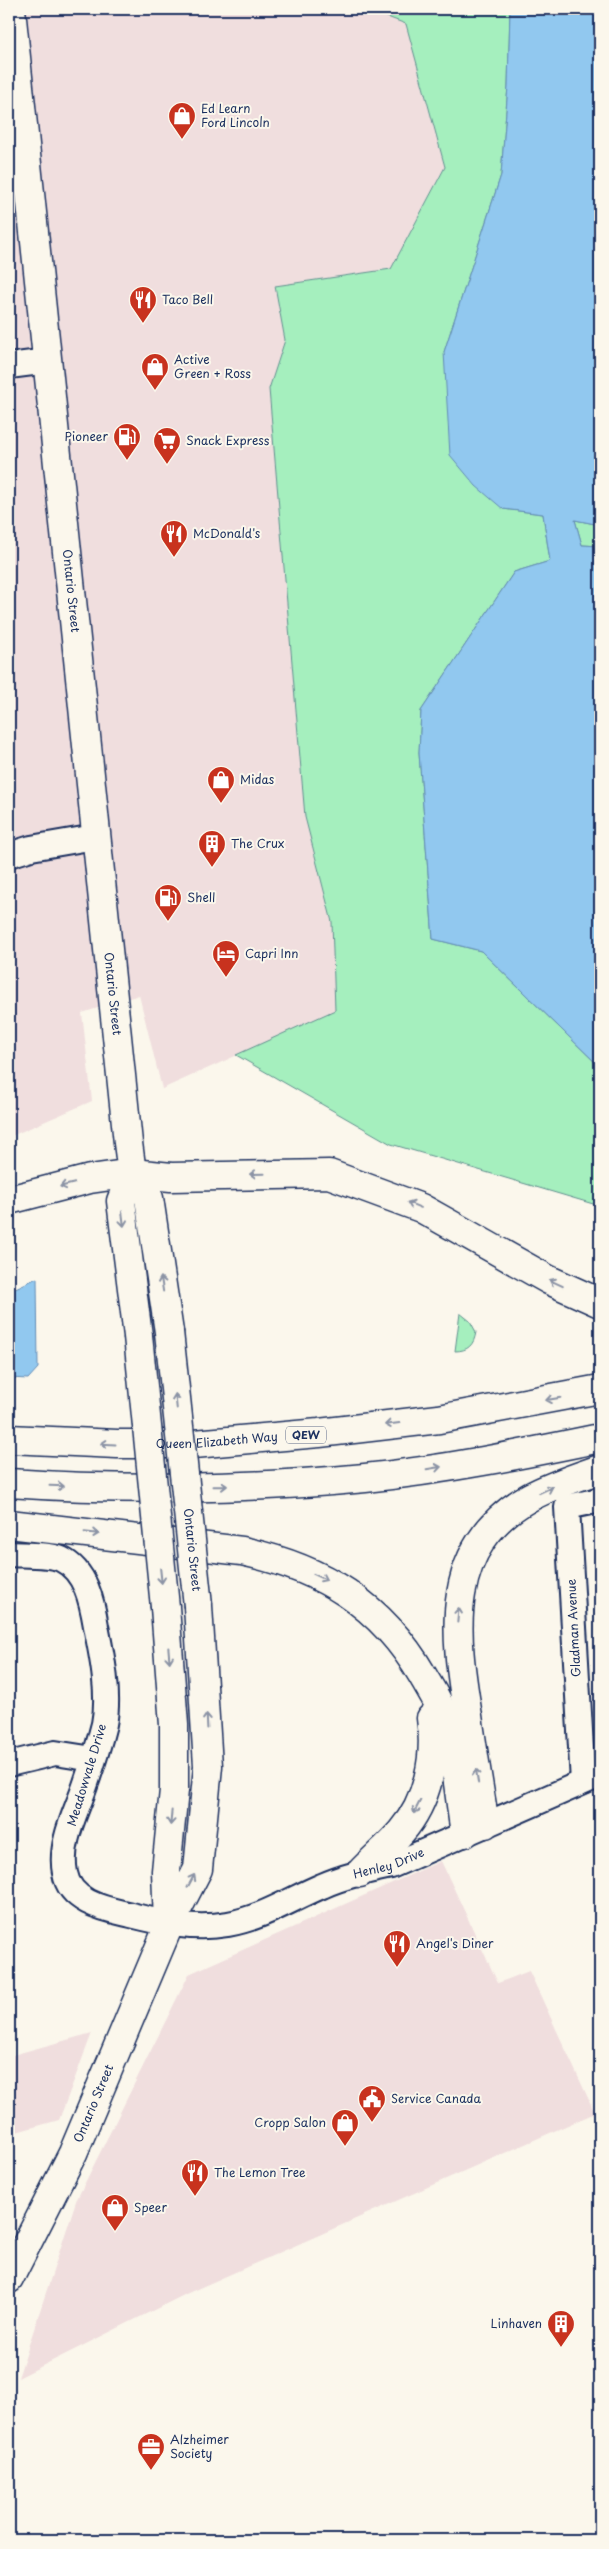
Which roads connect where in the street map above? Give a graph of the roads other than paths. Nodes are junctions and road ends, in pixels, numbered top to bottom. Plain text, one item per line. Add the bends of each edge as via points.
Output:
1 (12, 9) edge
2 (48, 361) junction
3 (9, 366) edge
4 (95, 837) junction
5 (9, 854) edge
6 (132, 1173) junction
7 (9, 1200) edge
8 (600, 1304) edge
9 (600, 1389) edge
10 (600, 1438) edge
11 (9, 1439) edge
12 (600, 1469) edge
13 (9, 1483) edge
14 (600, 1500) edge
15 (9, 1524) edge
16 (9, 1554) edge
17 (413, 1659) junction
18 (93, 1759) junction
19 (9, 1764) edge
20 (592, 1778) edge
21 (475, 1829) junction
22 (360, 1873) junction
23 (168, 1924) junction
24 (10, 2272) edge

1 - 2 main road, Ontario Street
2 - 3 street
2 - 4 main road, Ontario Street
4 - 5 street
4 - 6 main road, Ontario Street
6 -> 7 main road via 90,1179
8 -> 6 main road via 549,1280 421,1208 330,1174 171,1177
6 -> 23 main road, Ontario Street, bridge via 121,1200 138,1336 174,1725 174,1790 166,1871
23 -> 6 main road, Ontario Street, bridge via 198,1869 208,1766 198,1606 169,1332 149,1198
9 -> 11 main road, Queen Elizabeth Way / QEW via 439,1419 194,1444
13 -> 10 main road via 222,1486 365,1478 524,1454
21 -> 12 main road via 457,1629 460,1596 470,1562 485,1536 509,1512 552,1487
14 - 20 street, Gladman Avenue via 567,1507
15 -> 17 main road via 209,1545 275,1558 333,1583 366,1606
16 - 18 street, Meadowvale Drive via 60,1558 80,1572 89,1596 101,1652 105,1698 104,1723
17 - 21 main road via 438,1702
17 -> 22 main road via 427,1695 432,1721 433,1754 427,1784 402,1831
18 - 19 street via 55,1753
18 - 23 street, Meadowvale Drive via 64,1848 65,1874 72,1888 86,1901
20 - 21 street, Henley Drive
21 - 22 street, Henley Drive via 391,1866
22 - 23 street, Henley Drive via 323,1885 277,1908 228,1924
23 - 24 main road, Ontario Street via 73,2153

